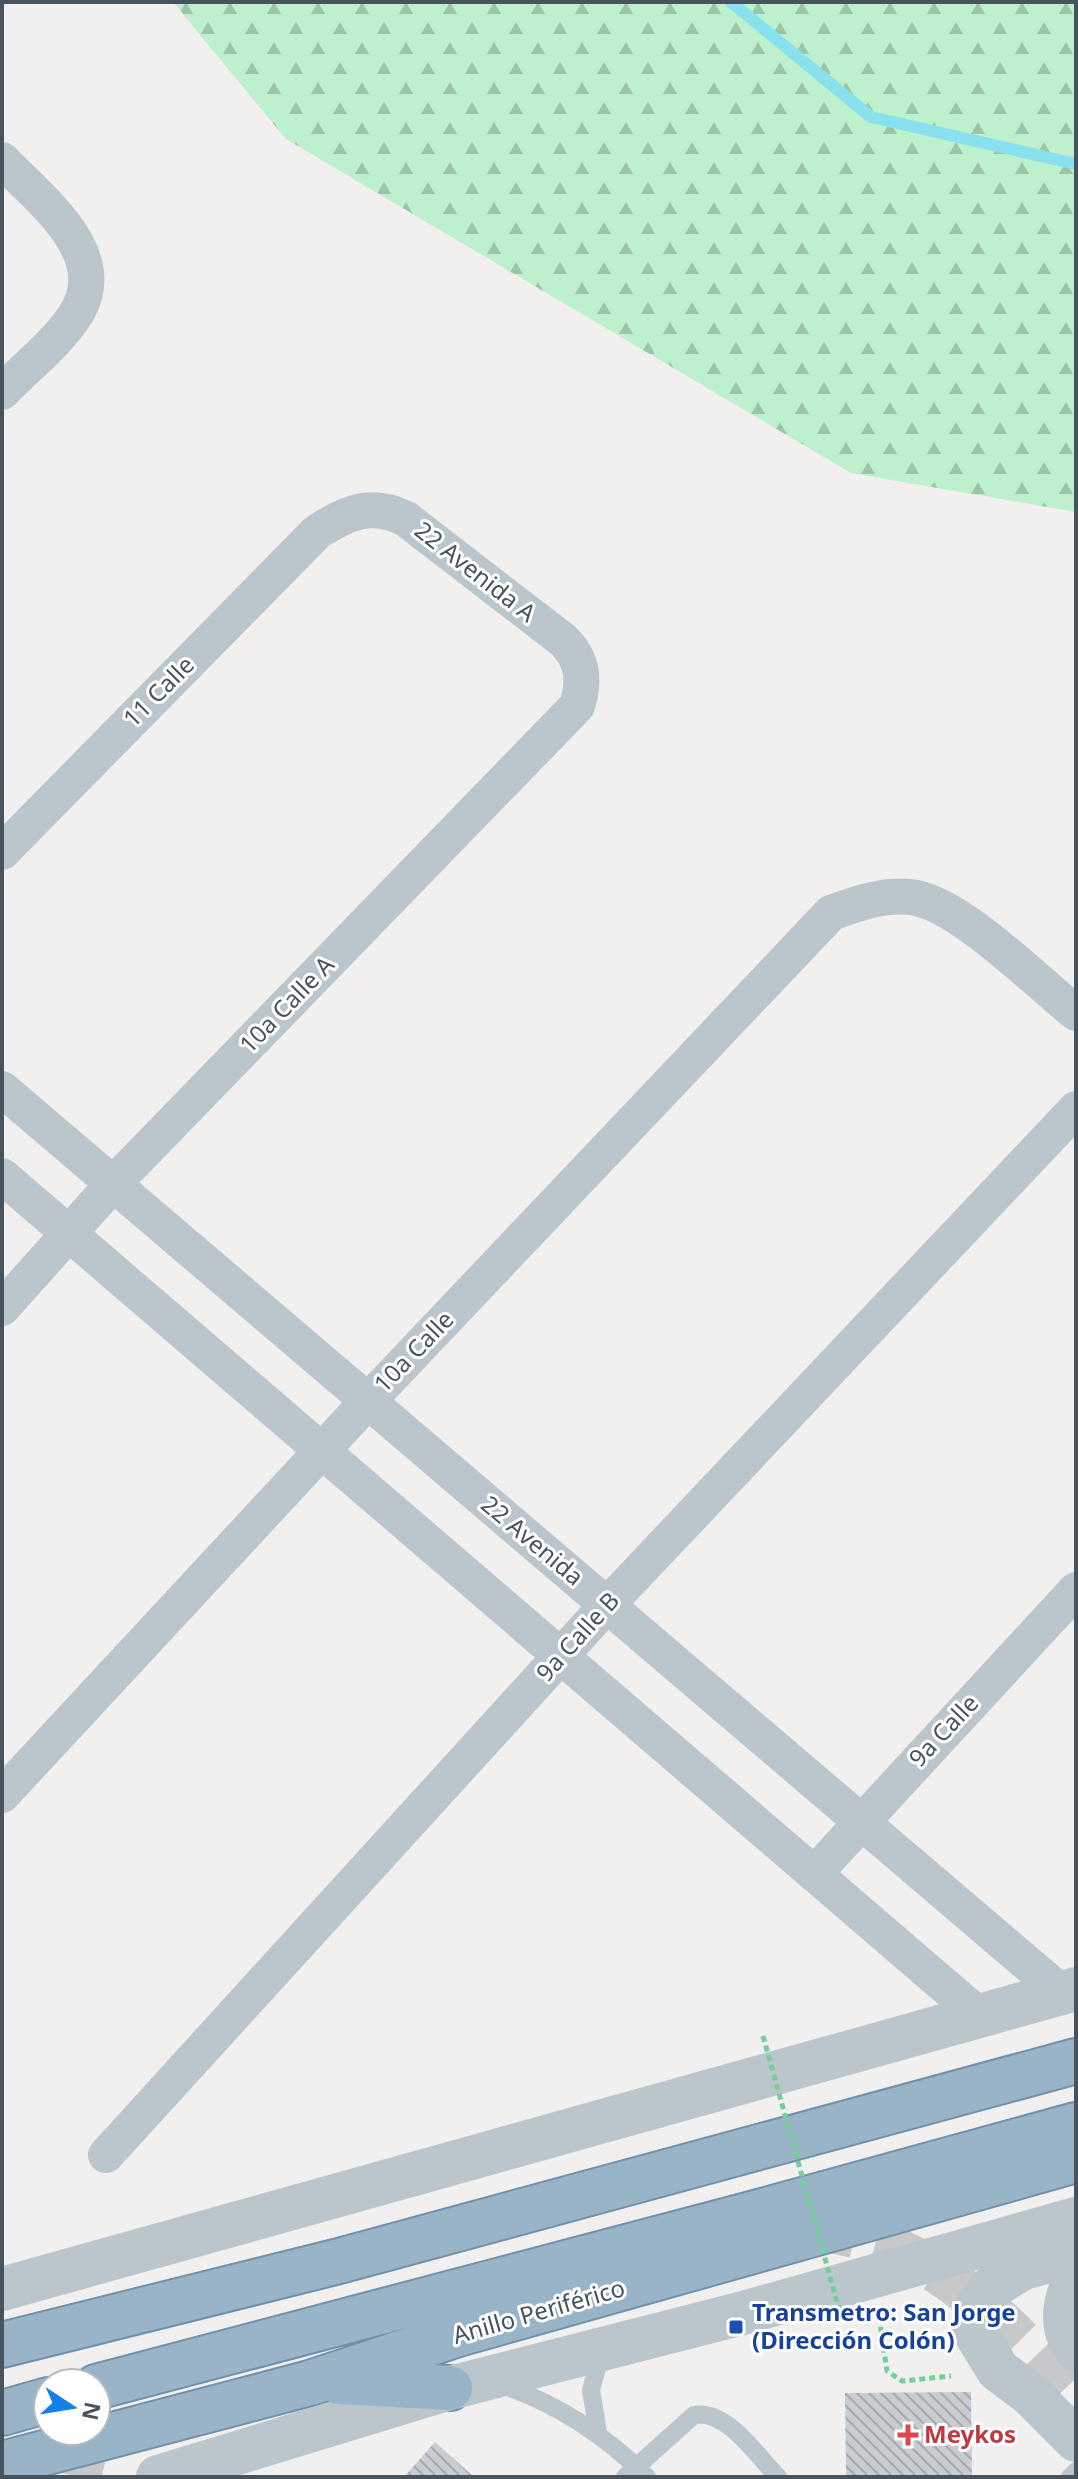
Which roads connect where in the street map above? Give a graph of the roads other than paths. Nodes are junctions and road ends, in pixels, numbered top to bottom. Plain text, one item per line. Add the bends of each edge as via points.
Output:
1 (2, 160) edge
2 (2, 392) edge
3 (317, 532) joint
4 (577, 706) joint
5 (2, 852) edge
6 (1076, 1013) edge
7 (2, 1089) edge
8 (1068, 1119) edge
9 (2, 1176) edge
10 (113, 1184) junction
11 (69, 1233) junction
12 (2, 1308) edge
13 (368, 1401) junction
14 (323, 1452) junction
15 (1076, 1590) edge
16 (607, 1605) junction
17 (561, 1656) junction
18 (2, 1795) edge
19 (861, 1821) junction
20 (814, 1874) junction
21 (1069, 1991) edge
22 (981, 2017) junction
23 (1076, 2061) edge
24 (1076, 2125) edge
25 (106, 2155) dead end
26 (1076, 2160) edge
27 (744, 2216) junction
28 (1076, 2219) edge
29 (810, 2226) tunnel mouth
30 (1076, 2254) edge
31 (1076, 2276) edge
32 (2, 2289) edge
33 (7, 2342) edge
34 (603, 2349) junction
35 (1076, 2350) edge
36 (317, 2380) junction
37 (112, 2382) edge
38 (468, 2384) junction
39 (32, 2405) edge
40 (2, 2413) edge
41 (598, 2432) junction
42 (1076, 2440) edge
43 (2, 2464) edge
44 (1076, 2471) edge
45 (636, 2474) edge
46 (158, 2477) edge
47 (778, 2477) edge
48 (1070, 2477) edge

1 - 2 street via 71,233 86,263 86,289 75,316
3 - 4 street, 22 Avenida A via 357,510 406,519 574,651 582,679
3 - 5 street, 11 Calle
4 - 10 street, 10a Calle A
6 - 13 street, 10a Calle via 947,907 897,897 831,913
7 - 10 street, 22 Avenida
8 - 16 street, 9a Calle B
9 - 11 street
10 - 11 street, 10a Calle A
10 - 13 street, 22 Avenida
11 - 12 street, 10a Calle A
11 - 14 street
13 - 14 street, 10a Calle
13 - 16 street, 22 Avenida
14 - 17 street
14 - 18 street, 10a Calle
15 - 19 street, 9a Calle
16 - 17 street, 9a Calle B
16 - 19 street, 22 Avenida
17 - 20 street
17 - 25 street, 9a Calle B
19 - 20 street, 9a Calle
19 - 21 street, 22 Avenida
20 - 22 street
21 - 22 street
22 - 32 street
23 - 33 highway via 339,2261
24 - 27 highway
26 - 36 highway, Anillo Periférico via 458,2334
27 - 29 highway
27 - 37 highway
28 - 34 street, Anillo Periférico
30 - 42 street via 1023,2268 992,2287 974,2317 974,2331 986,2357
31 - 35 street via 1064,2314
34 - 38 street, Anillo Periférico
34 - 41 lane via 591,2390
36 - 38 highway
36 - 43 highway, Anillo Periférico
38 - 41 lane via 543,2401
38 - 46 street, Anillo Periférico
39 - 40 highway
41 - 45 lane
44 - 48 lane
45 - 47 lane via 694,2415 706,2413 720,2418

